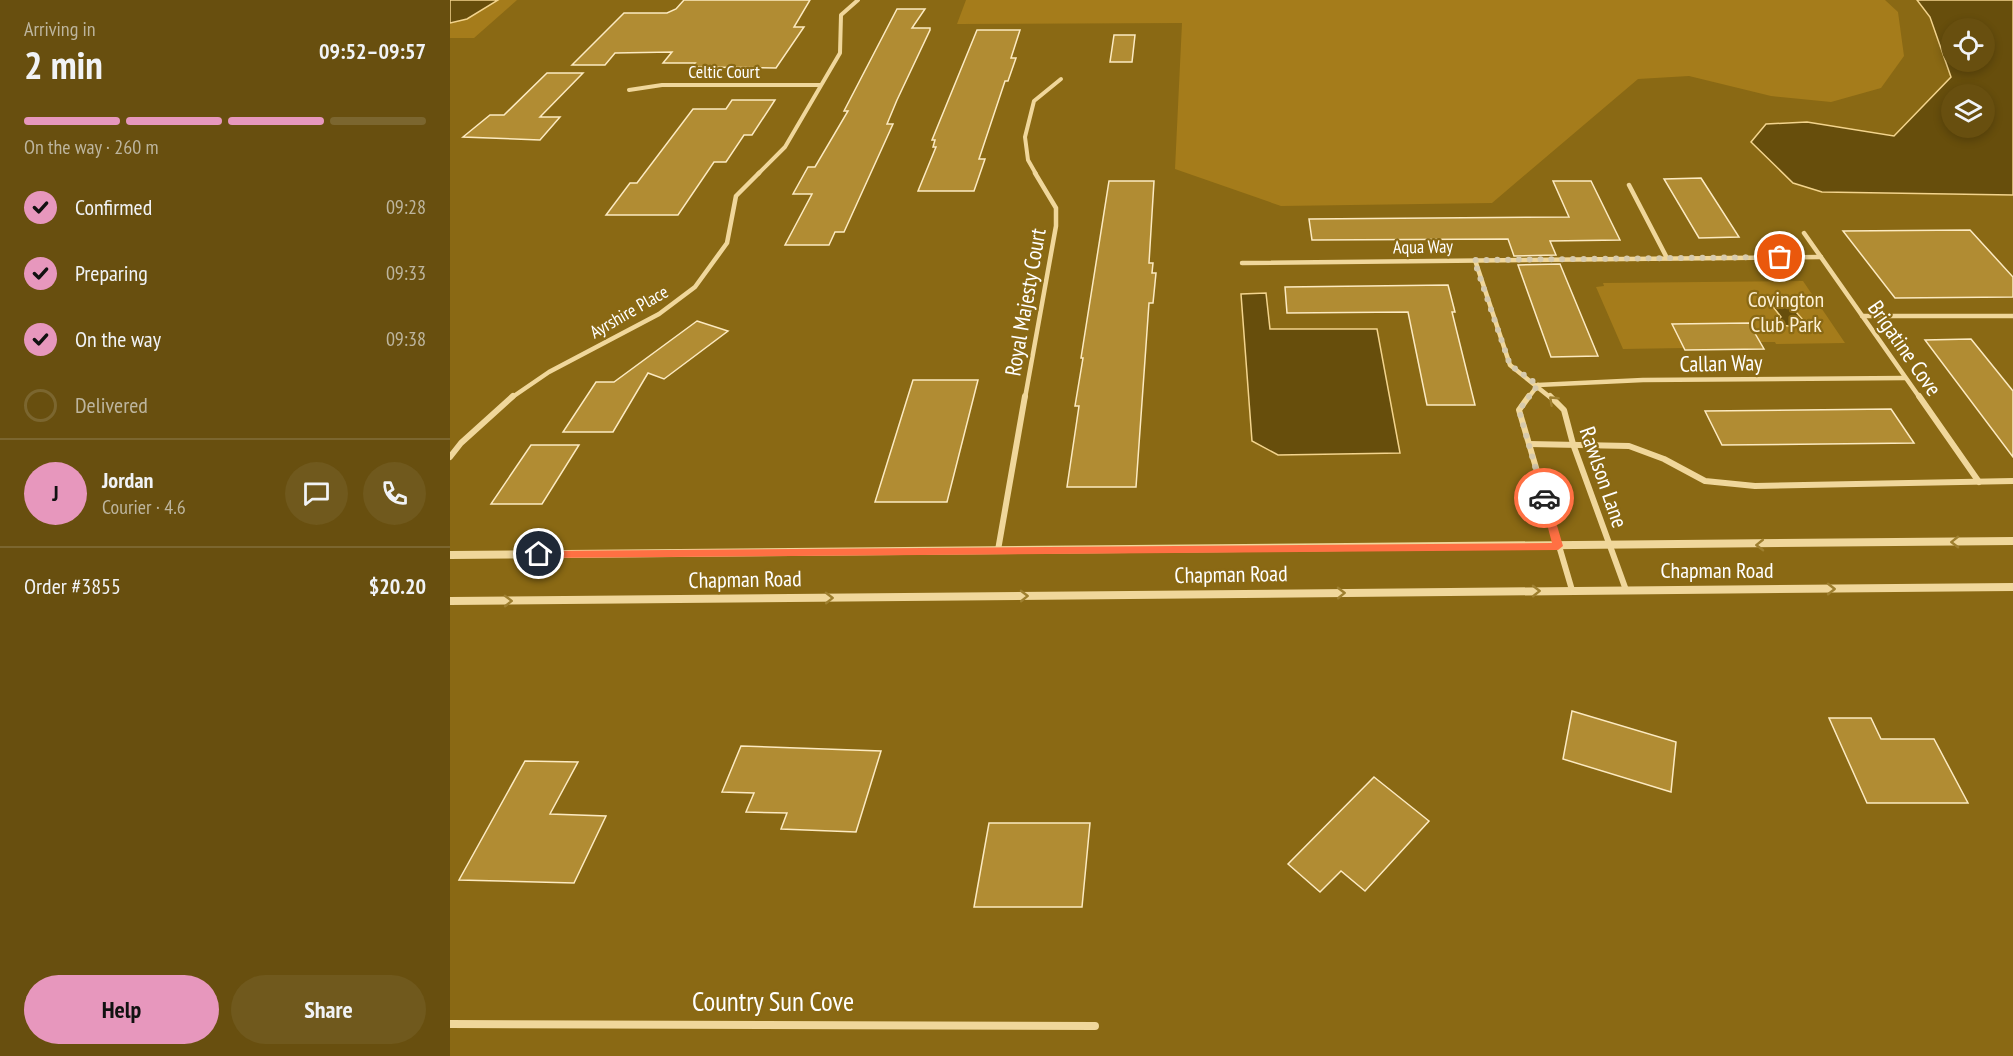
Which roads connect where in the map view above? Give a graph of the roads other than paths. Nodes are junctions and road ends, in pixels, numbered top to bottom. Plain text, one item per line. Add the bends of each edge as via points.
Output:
1 (858, 0) edge
2 (1061, 79) dead end
3 (820, 85) junction
4 (629, 90) dead end
5 (1629, 184) dead end
6 (1804, 233) dead end
7 (1821, 257) junction
8 (1667, 258) junction
9 (1474, 260) junction
10 (1242, 262) dead end
11 (1862, 316) junction
12 (2013, 316) edge
13 (1905, 378) junction
14 (1538, 385) junction
15 (1529, 444) junction
16 (1573, 444) junction
17 (450, 457) edge
18 (2013, 481) edge
19 (1980, 482) junction
20 (2013, 542) edge
21 (1558, 546) junction
22 (1611, 546) junction
23 (998, 550) junction
24 (450, 555) edge
25 (2013, 587) edge
26 (1572, 590) junction
27 (1626, 590) junction
28 (450, 602) edge
29 (450, 1024) edge
30 (1095, 1026) dead end

1 - 3 street, Ayrshire Place via 841,15 840,53
2 - 23 street, Royal Majesty Court via 1034,101 1025,137 1028,160 1056,208 1056,226
3 - 4 street, Celtic Court via 662,85
3 - 17 street, Ayrshire Place via 785,147 736,196 727,243 695,287 659,314 520,391 477,427
5 - 8 street
6 - 7 street, Brigatine Cove
7 - 8 street, Aqua Way
7 - 11 street, Brigatine Cove
8 - 9 street, Aqua Way
9 - 10 street, Aqua Way
9 - 14 street, Rawlson Lane via 1510,365
11 - 12 street
11 - 13 street, Brigatine Cove
13 - 14 street, Callan Way
13 - 19 street, Brigatine Cove
14 - 15 street via 1519,410
16 -> 14 street, Rawlson Lane via 1564,410
15 - 16 street
15 - 21 street
16 - 19 street via 1629,446 1705,481 1755,486
16 - 22 street, Rawlson Lane
18 - 19 street
20 -> 22 street, Chapman Road
21 - 22 street, Chapman Road
21 - 23 street, Chapman Road
21 - 26 street
22 - 27 street, Rawlson Lane
23 - 24 street, Chapman Road
27 -> 25 street, Chapman Road
26 - 27 street, Chapman Road
28 -> 26 street, Chapman Road
29 - 30 street, Country Sun Cove

